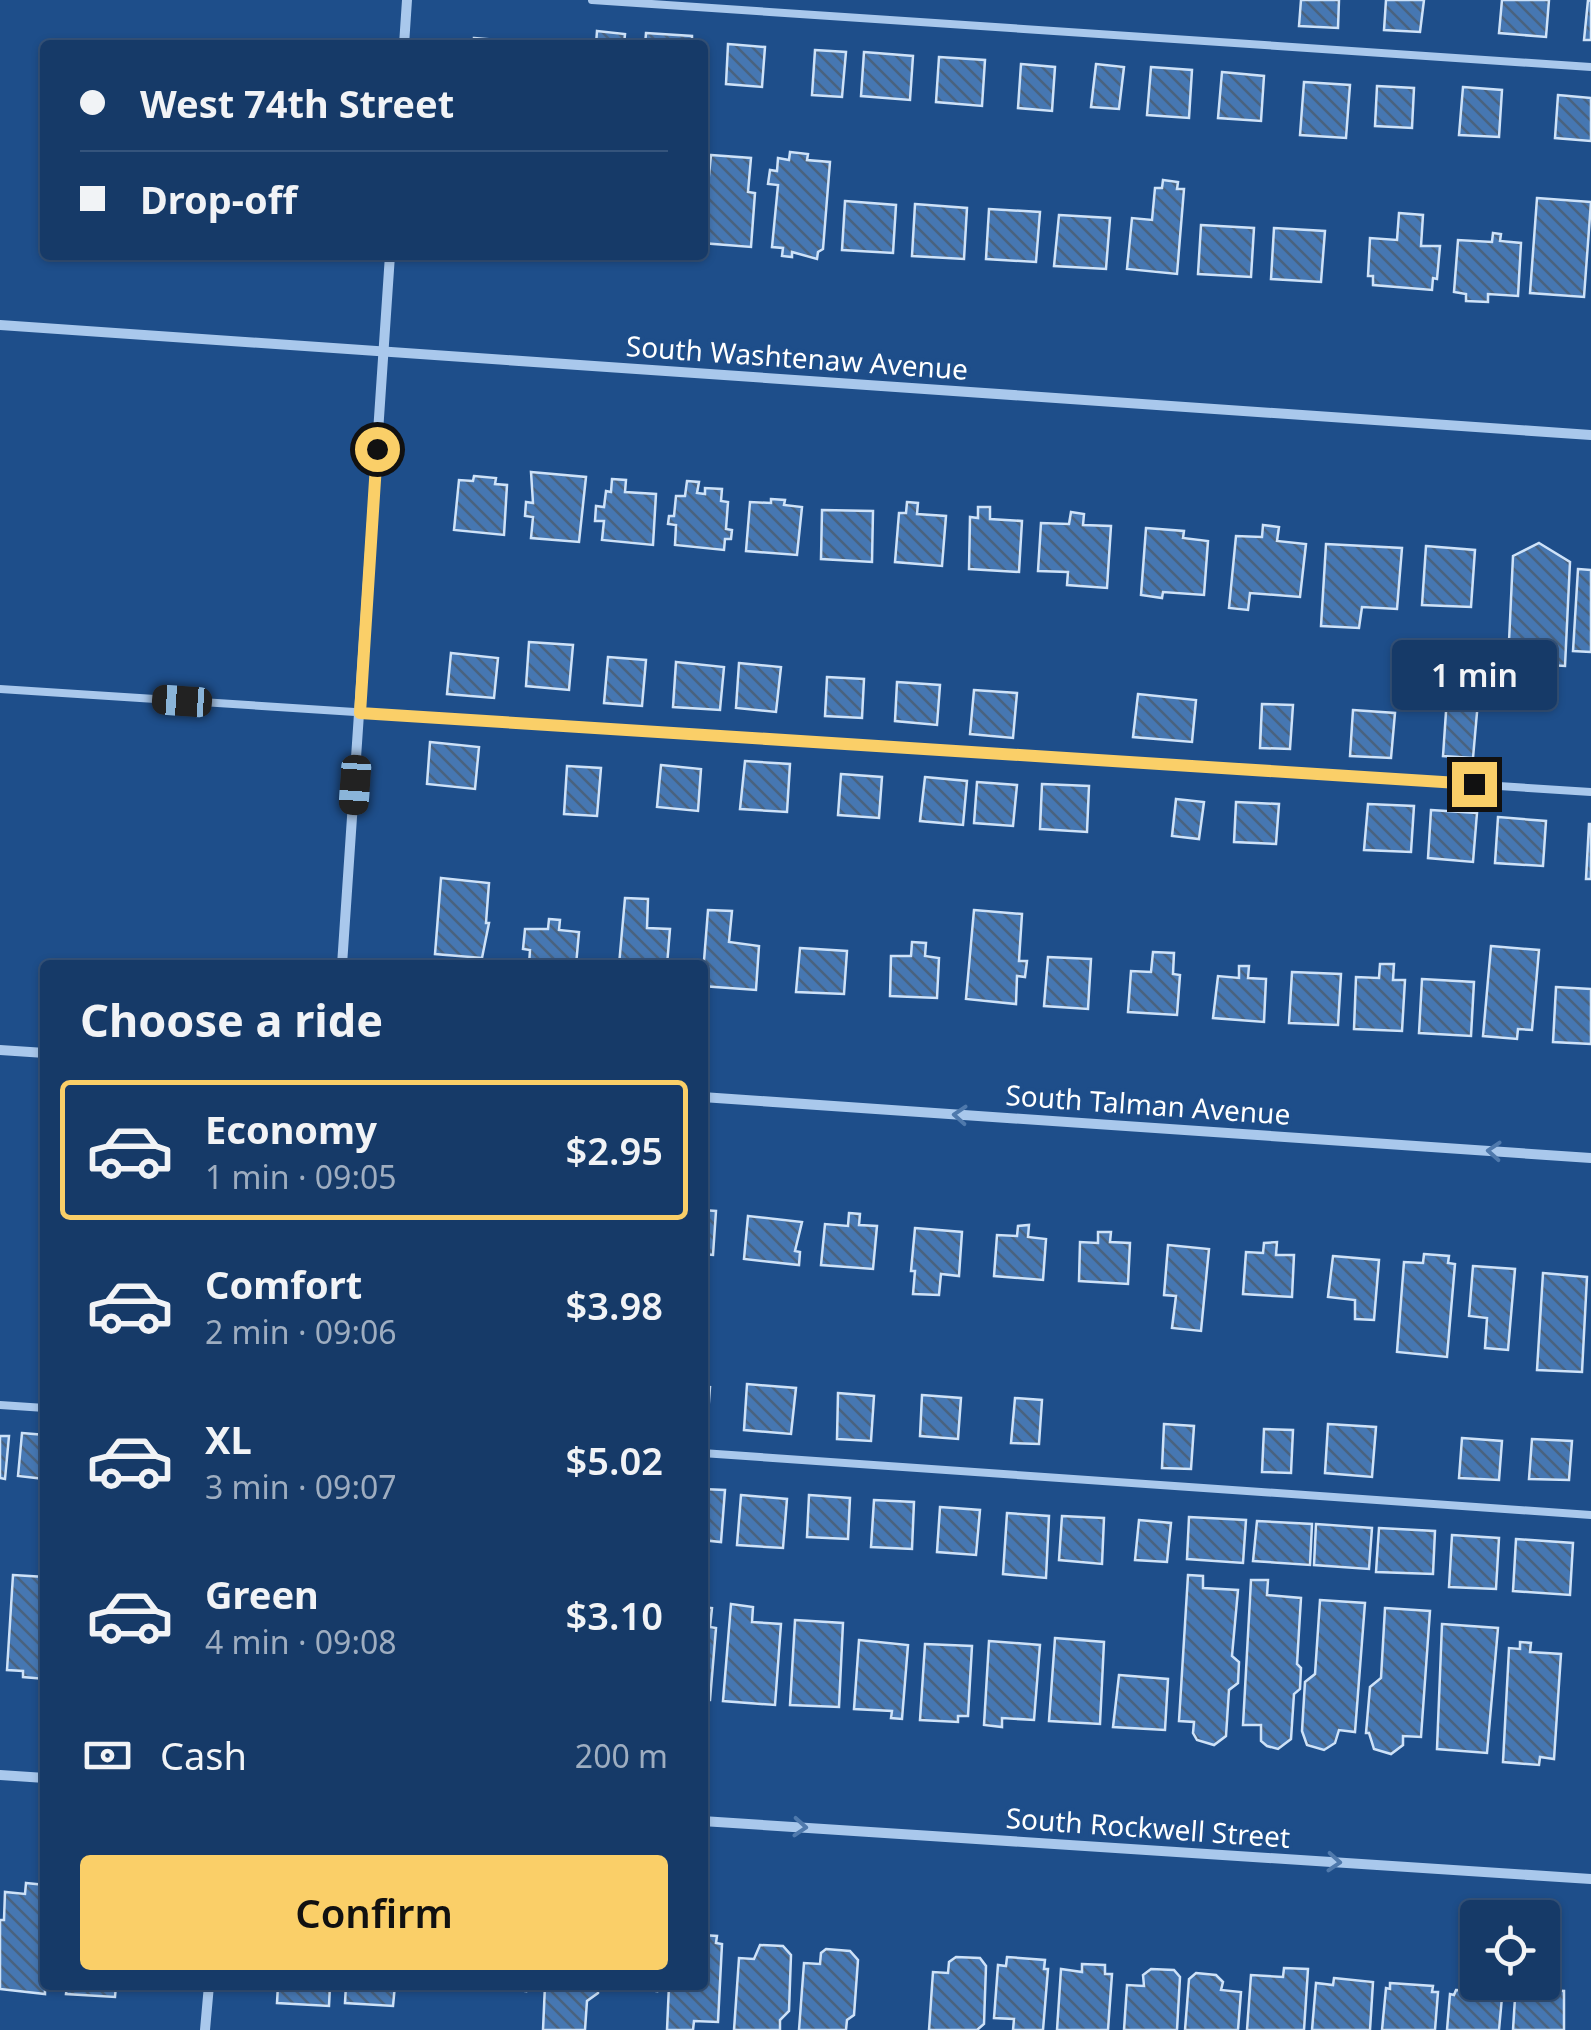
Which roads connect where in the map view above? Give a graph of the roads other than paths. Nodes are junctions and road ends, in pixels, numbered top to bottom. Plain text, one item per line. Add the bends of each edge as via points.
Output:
1 (407, 0) edge
2 (592, 0) edge
3 (404, 40) edge
4 (1591, 67) edge
5 (390, 260) edge
6 (0, 325) edge
7 (384, 353) junction
8 (1591, 434) edge
9 (0, 689) edge
10 (360, 713) junction
11 (1591, 792) edge
12 (342, 960) edge
13 (0, 1050) edge
14 (40, 1053) edge
15 (708, 1097) edge
16 (1591, 1158) edge
17 (0, 1404) edge
18 (40, 1408) edge
19 (708, 1453) edge
20 (1591, 1515) edge
21 (0, 1775) edge
22 (40, 1778) edge
23 (708, 1821) edge
24 (1591, 1879) edge
25 (208, 1990) edge
26 (205, 2030) edge

1 - 3 street
2 - 4 lane
5 - 7 street
6 - 7 street, South Washtenaw Avenue
7 - 8 street, South Washtenaw Avenue
7 - 10 street
9 - 10 lane
10 - 11 lane
10 - 12 street
13 - 14 street
16 -> 15 street, South Talman Avenue
17 - 18 lane
19 - 20 lane
21 - 22 street
23 -> 24 street, South Rockwell Street
25 - 26 street

